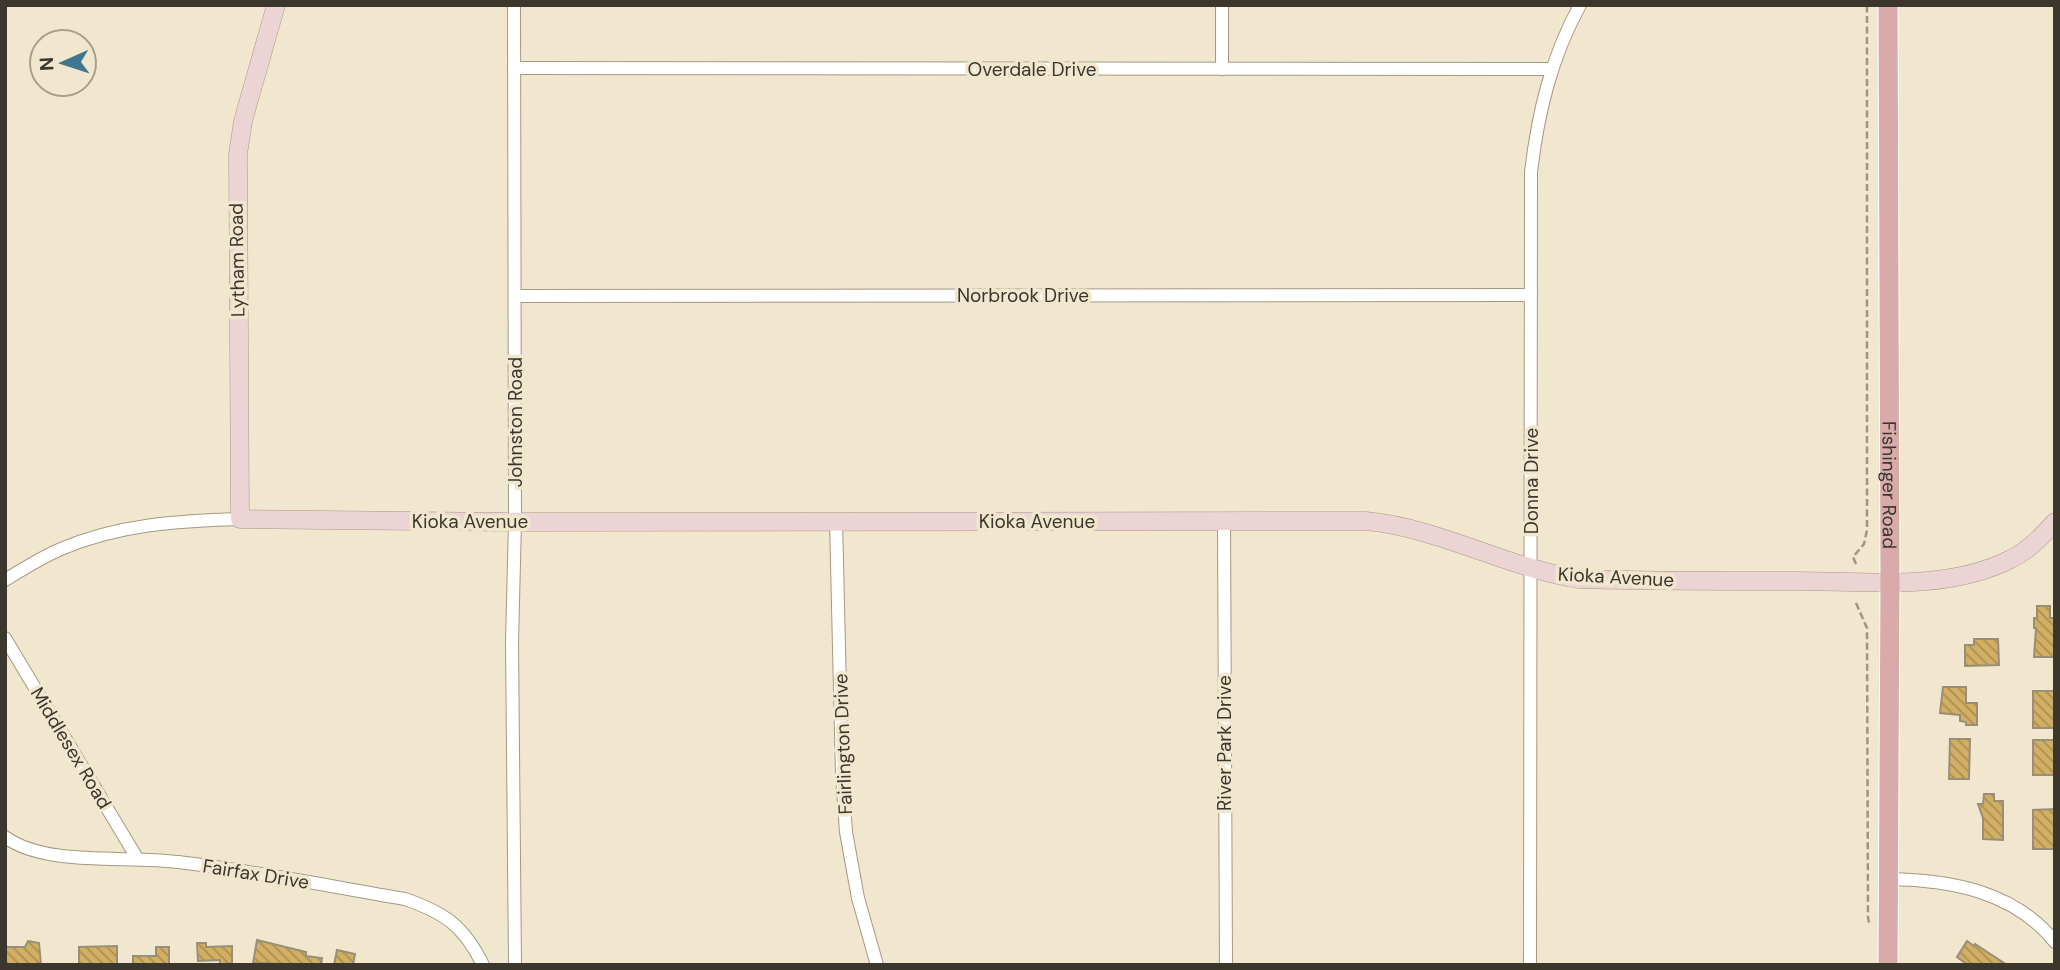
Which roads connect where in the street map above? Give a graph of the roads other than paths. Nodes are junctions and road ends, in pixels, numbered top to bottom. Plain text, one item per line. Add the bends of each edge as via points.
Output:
1 (276, 5) edge
2 (514, 5) edge
3 (1222, 5) edge
4 (1580, 5) edge
5 (1888, 5) edge
6 (514, 68) junction
7 (1223, 69) junction
8 (1551, 69) junction
9 (1531, 295) junction
10 (515, 296) junction
11 (240, 519) junction
12 (836, 520) junction
13 (515, 522) junction
14 (1224, 522) junction
15 (2055, 522) edge
16 (1532, 570) junction
17 (5, 580) edge
18 (1890, 581) junction
19 (5, 638) edge
20 (5, 837) edge
21 (137, 858) junction
22 (1889, 879) junction
23 (2055, 943) edge
24 (483, 965) edge
25 (514, 965) edge
26 (877, 965) edge
27 (1226, 965) edge
28 (1530, 965) edge
29 (1888, 965) edge

1 - 11 street, Lytham Road via 237,154
2 - 6 street, Johnston Road
3 - 7 street
4 - 8 street, Donna Drive
5 - 18 main road, Fishinger Road
6 - 7 street, Overdale Drive
6 - 10 street, Johnston Road
7 - 8 street, Overdale Drive
8 - 9 street, Donna Drive via 1531,172
9 - 10 street, Norbrook Drive
9 - 16 street, Donna Drive
10 - 13 street, Johnston Road
11 - 13 street, Kioka Avenue
11 - 17 street, Kioka Avenue via 182,521 93,537
12 - 13 street, Kioka Avenue
12 - 14 street, Kioka Avenue
12 - 26 street, Fairlington Drive via 846,832
13 - 25 street, Johnston Road
14 - 16 street, Kioka Avenue via 1385,523 1426,531
14 - 27 street, River Park Drive
15 - 18 street, Kioka Avenue via 2012,559 1980,571 1949,578
16 - 18 street, Kioka Avenue via 1578,579
16 - 28 street, Donna Drive
18 - 22 main road, Fishinger Road
19 - 21 street, Middlesex Road
20 - 21 street, Fairfax Drive via 53,856
21 - 24 street, Fairfax Drive via 405,899 452,922
22 - 23 street via 1939,881 1989,895 2028,916
22 - 29 main road, Fishinger Road

